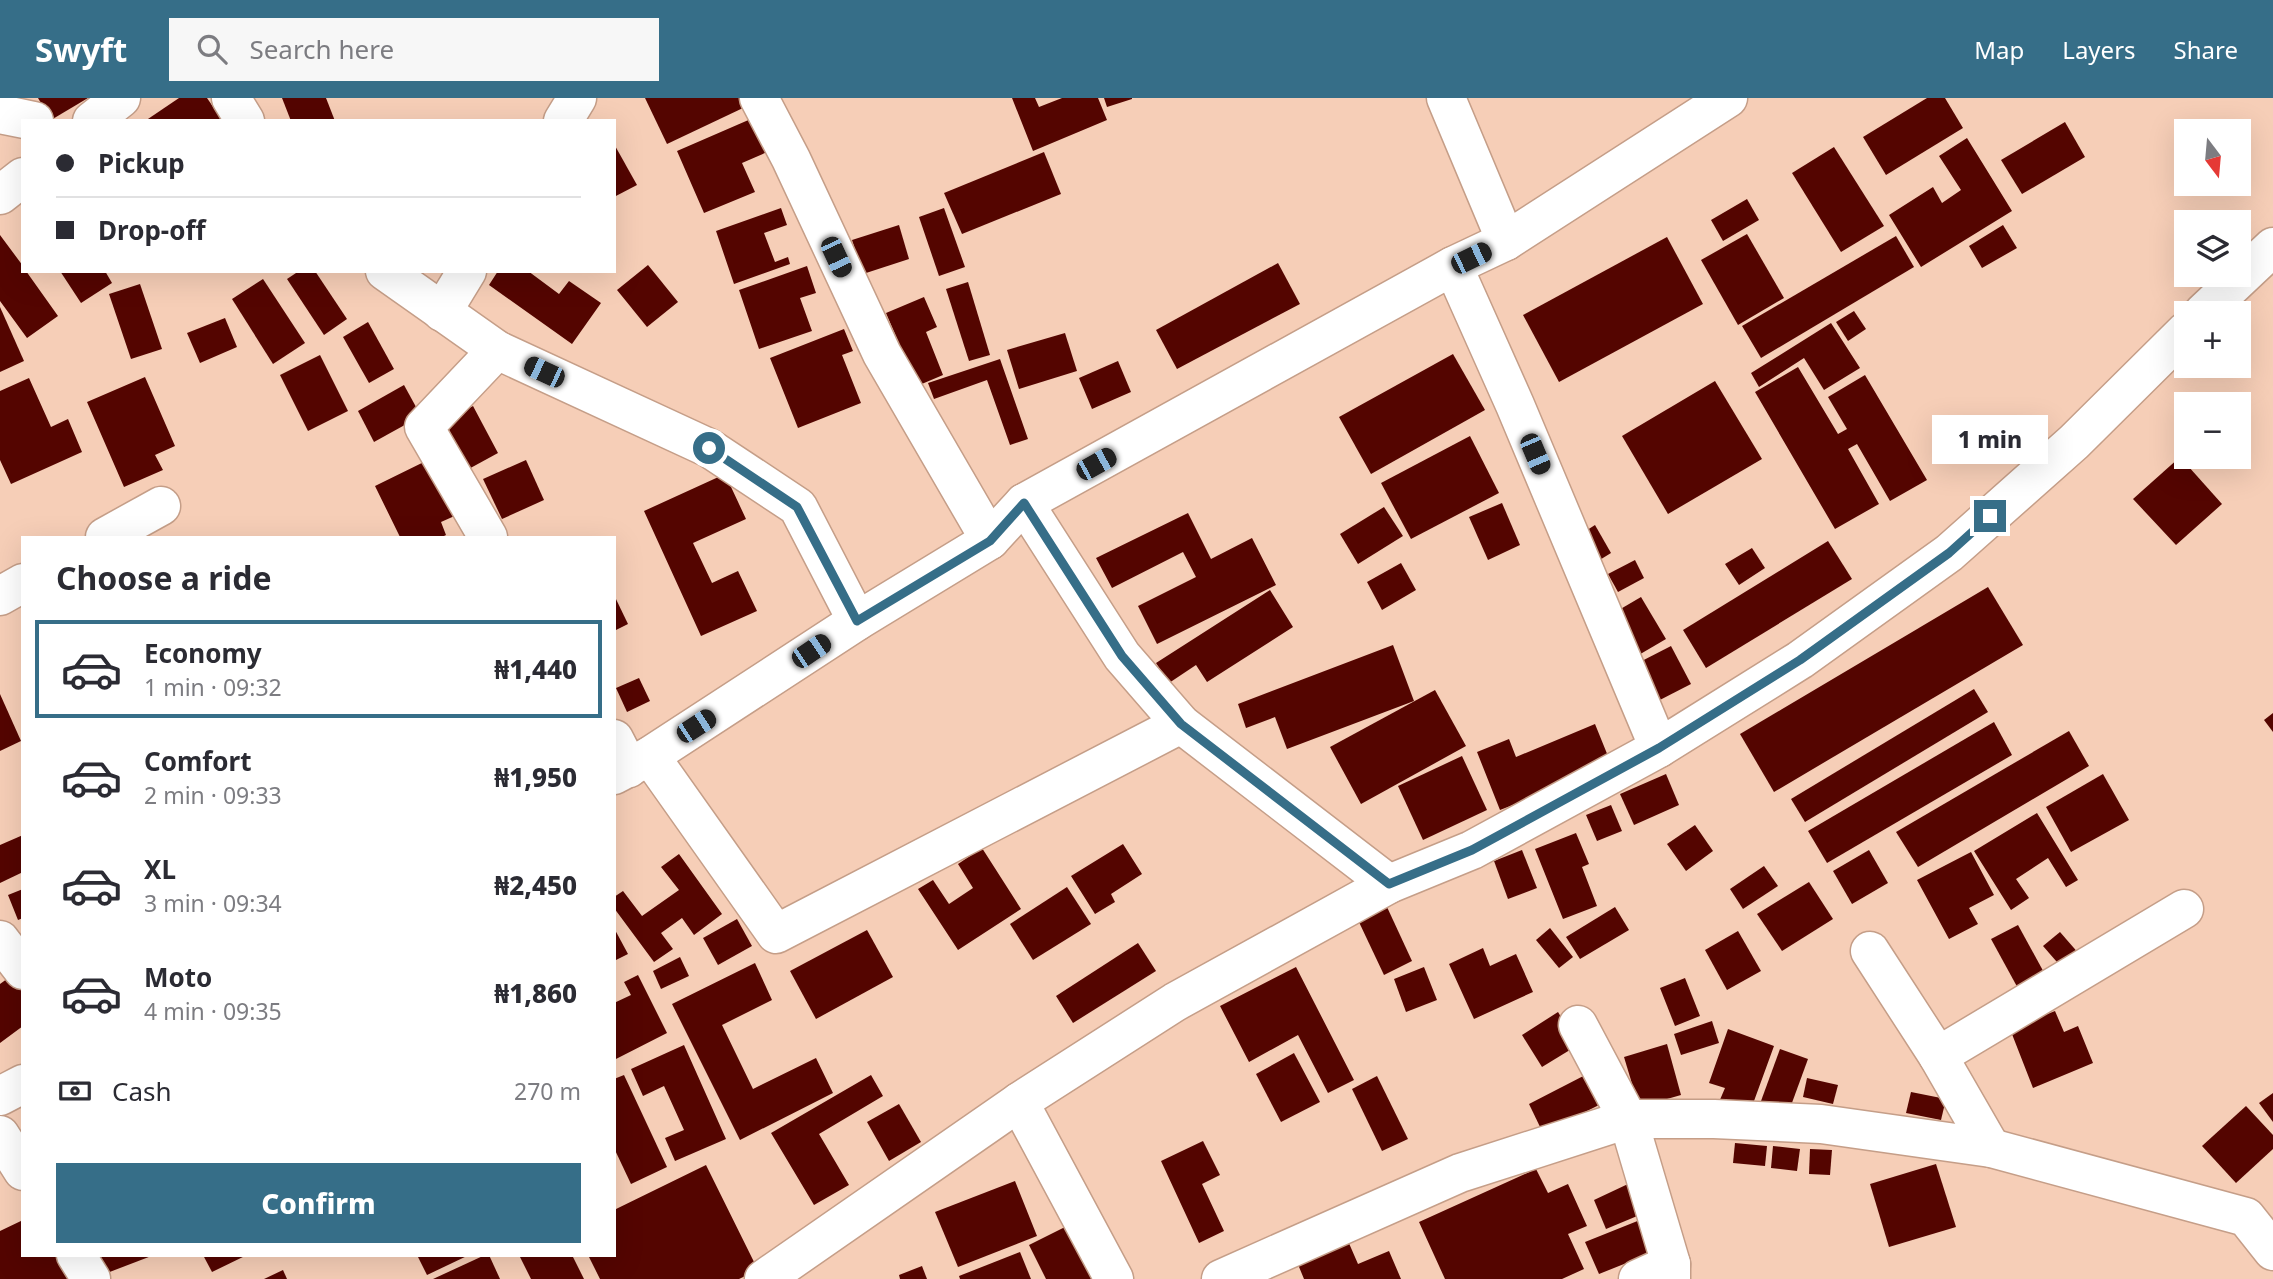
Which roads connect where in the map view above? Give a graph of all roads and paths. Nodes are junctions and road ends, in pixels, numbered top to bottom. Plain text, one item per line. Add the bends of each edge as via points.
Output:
1 (121, 98) edge
2 (231, 98) edge
3 (577, 98) edge
4 (760, 98) edge
5 (1446, 98) edge
6 (1728, 98) edge
7 (0, 114) edge
8 (24, 119) edge
9 (95, 119) edge
10 (244, 119) edge
11 (564, 119) edge
12 (21, 178) edge
13 (0, 194) edge
14 (1506, 241) junction
15 (2273, 247) edge
16 (1453, 266) junction
17 (388, 273) edge
18 (466, 273) edge
19 (2216, 301) edge
20 (442, 312) junction
21 (2174, 343) edge
22 (497, 349) junction
23 (1024, 503) junction
24 (161, 506) dead end
25 (107, 536) edge
26 (487, 536) edge
27 (990, 541) junction
28 (21, 584) edge
29 (0, 596) edge
30 (857, 621) junction
31 (1181, 724) junction
32 (1659, 748) junction
33 (627, 760) edge
34 (1389, 884) junction
35 (2183, 909) dead end
36 (0, 940) edge
37 (1870, 951) dead end
38 (21, 967) edge
39 (1578, 1025) dead end
40 (1938, 1055) junction
41 (21, 1085) edge
42 (0, 1096) edge
43 (1019, 1102) junction
44 (1628, 1119) junction
45 (0, 1135) edge
46 (1991, 1148) junction
47 (21, 1168) edge
48 (2273, 1251) edge
49 (77, 1257) edge
50 (1660, 1274) edge
51 (91, 1279) edge
52 (764, 1279) edge
53 (1114, 1279) edge
54 (1221, 1279) edge

1 - 9 street
2 - 10 street
3 - 11 street
4 - 27 street via 882,354
5 - 14 street
6 - 14 street
7 - 8 street
12 - 13 street
14 - 16 street
15 - 19 street
16 - 23 street
16 - 32 street
17 - 20 street
18 - 20 street
20 - 22 street
21 - 32 street via 2074,442 1949,553 1800,660
22 - 26 street via 425,427
22 - 30 street via 709,448 797,507
23 - 27 street
23 - 31 street via 1122,656
24 - 25 street
27 - 30 street
28 - 29 street
30 - 33 street
31 - 33 street via 776,934
31 - 34 street
32 - 34 street via 1472,850
34 - 43 street via 1175,1002
35 - 40 street
36 - 38 street
37 - 40 street
39 - 44 street
40 - 46 street
41 - 42 street
43 - 52 street
43 - 53 street
44 - 46 street via 1821,1124
44 - 50 street
44 - 54 street via 1460,1173
45 - 47 street
46 - 48 street via 2246,1217
49 - 51 street

